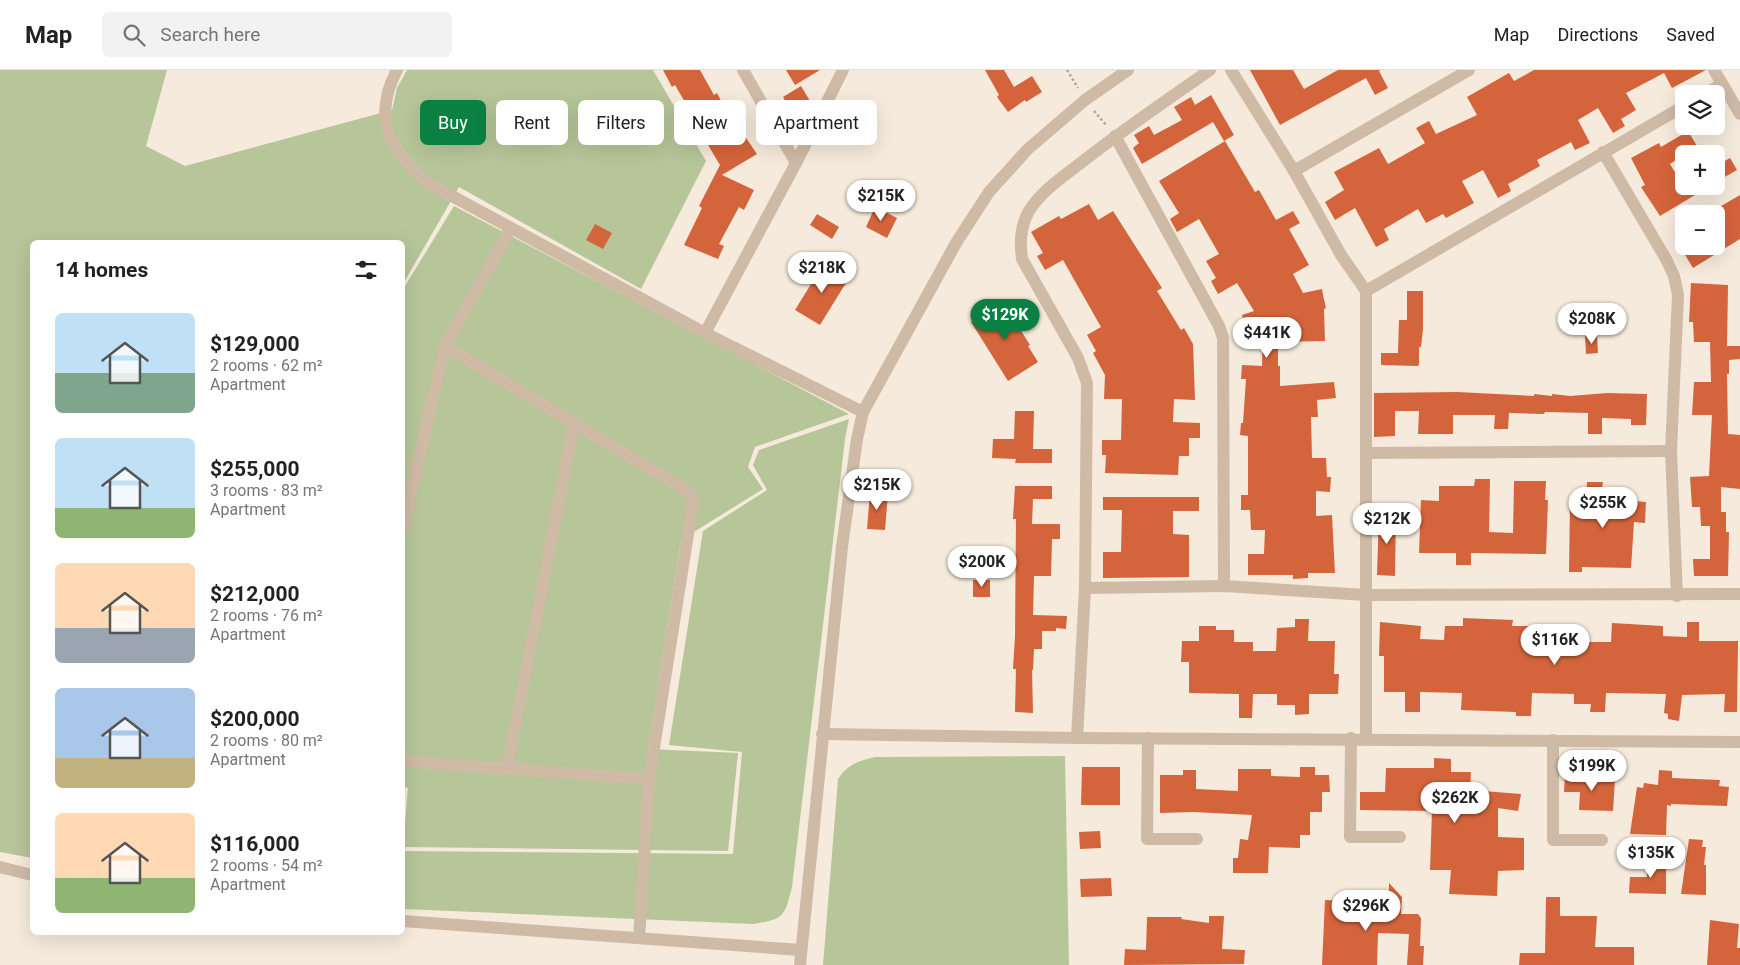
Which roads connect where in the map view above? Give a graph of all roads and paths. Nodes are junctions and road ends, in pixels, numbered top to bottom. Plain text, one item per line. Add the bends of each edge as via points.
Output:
1 (397, 70) edge
2 (743, 70) edge
3 (843, 70) edge
4 (1128, 70) edge
5 (1210, 70) edge
6 (1232, 70) edge
7 (1469, 70) edge
8 (1714, 70) edge
9 (1722, 84) joint
10 (1675, 111) edge
11 (1740, 114) edge
12 (1115, 136) junction
13 (1603, 152) junction
14 (796, 163) junction
15 (1294, 171) junction
16 (512, 228) junction
17 (1366, 291) junction
18 (705, 333) junction
19 (445, 346) junction
20 (863, 412) junction
21 (574, 424) junction
22 (1671, 451) junction
23 (1366, 453) junction
24 (405, 520) edge
25 (1224, 586) junction
26 (1085, 588) junction
27 (1366, 594) junction
28 (1740, 594) edge
29 (1677, 596) junction
30 (822, 734) junction
31 (1077, 738) junction
32 (1148, 738) junction
33 (1351, 738) junction
34 (1366, 738) junction
35 (1554, 740) junction
36 (1740, 742) edge
37 (405, 761) edge
38 (507, 768) junction
39 (649, 779) junction
40 (1400, 837) dead end
41 (1197, 839) dead end
42 (1602, 840) dead end
43 (0, 867) edge
44 (30, 874) edge
45 (405, 921) edge
46 (639, 938) junction
47 (801, 950) junction
48 (800, 965) edge

1 - 16 street via 384,109 385,123 411,169 428,183
2 - 14 street
3 - 14 street
4 - 20 street via 1085,100 1028,149 988,192 956,243
5 - 12 street
6 - 15 street
7 - 15 street
8 - 9 street
9 - 11 street
10 - 13 street
12 - 25 street via 1223,338
12 - 26 street via 1053,184 1030,210 1020,242 1022,259 1078,358 1086,383
13 - 17 street
13 - 22 street via 1674,276 1678,296
14 - 18 street
15 - 17 street via 1341,255
16 - 18 street
16 - 19 street
17 - 23 street
18 - 20 street
19 - 21 street
19 - 24 street
20 - 30 street via 844,537
21 - 38 street
21 - 39 street via 688,492 693,503
22 - 23 street
22 - 29 street
23 - 27 street
25 - 26 street
25 - 27 street
26 - 31 street
27 - 29 street
27 - 34 street
28 - 29 street
30 - 31 street
30 - 47 street
31 - 32 street
32 - 33 street
32 - 41 street via 1148,839
33 - 34 street
33 - 40 street via 1350,837
34 - 35 street
35 - 36 street
35 - 42 street via 1553,840
37 - 38 street
38 - 39 street
39 - 46 street
43 - 44 street
45 - 46 street
46 - 47 street
47 - 48 street

